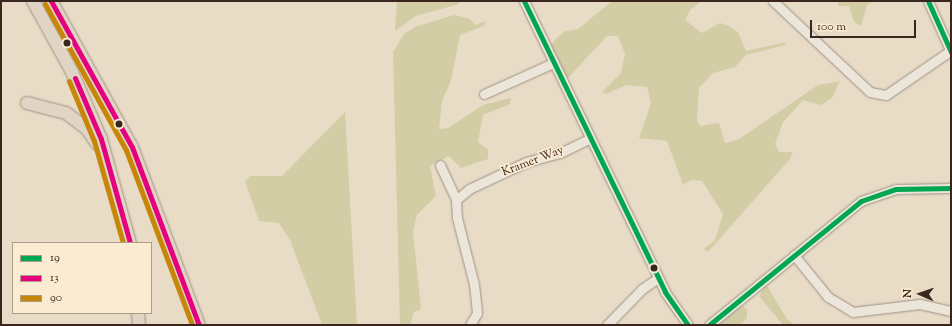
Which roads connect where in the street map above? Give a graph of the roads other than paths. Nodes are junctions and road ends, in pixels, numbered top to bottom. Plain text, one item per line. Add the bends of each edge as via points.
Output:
1 (33, 1) edge
2 (51, 1) edge
3 (524, 1) edge
4 (773, 1) edge
5 (928, 1) edge
6 (951, 52) edge
7 (553, 63) junction
8 (484, 94) dead end
9 (27, 103) dead end
10 (590, 139) junction
11 (440, 165) dead end
12 (110, 166) junction
13 (951, 188) edge
14 (456, 200) junction
15 (130, 242) edge
16 (794, 255) junction
17 (658, 278) junction
18 (951, 311) edge
19 (138, 314) edge
20 (139, 325) edge
21 (199, 325) edge
22 (470, 325) edge
23 (607, 325) edge
24 (688, 325) edge
25 (709, 325) edge

1 - 12 main road via 72,72
2 - 21 main road via 132,147 154,198
3 - 7 street
4 - 6 street via 870,92 886,95
5 - 6 street
7 - 8 street
7 - 10 street
9 - 12 main road via 66,113 81,124
10 - 14 street, Kramer Way via 560,153 520,165 469,189
10 - 17 street
11 - 14 street
12 - 15 main road
13 - 16 street via 877,193 861,201
14 - 22 street via 457,218 477,302 477,313
16 - 18 street via 828,297 852,312 920,304
16 - 25 street
17 - 23 street via 642,289
17 - 24 street
19 - 20 main road

